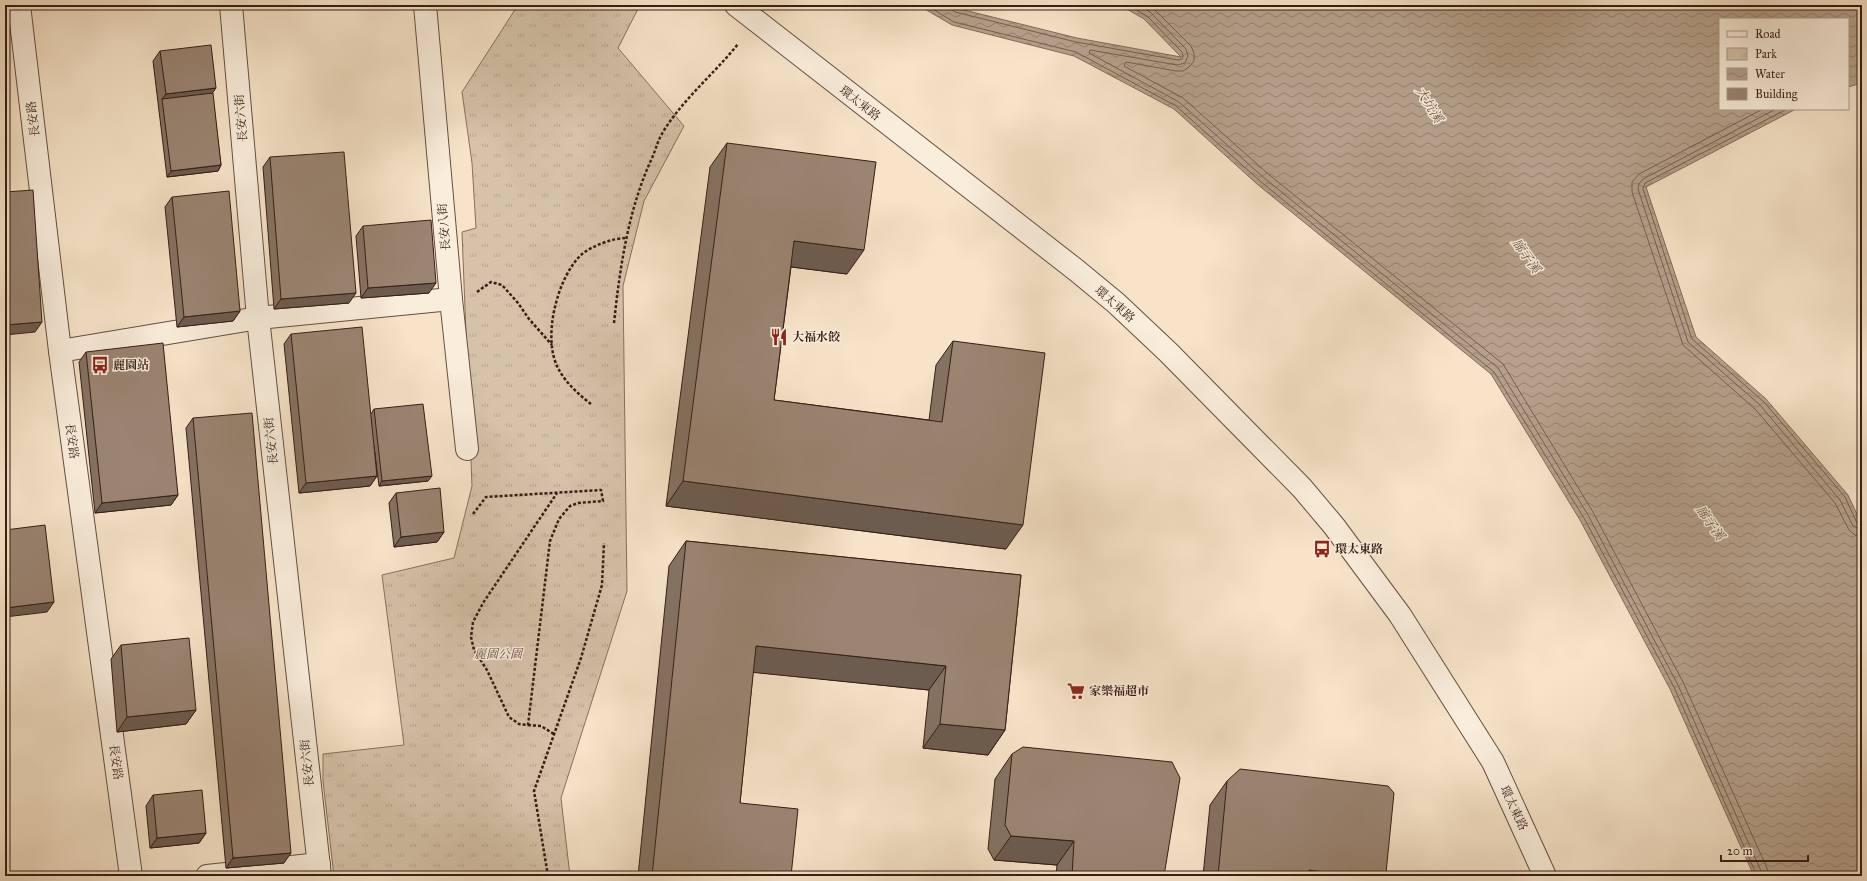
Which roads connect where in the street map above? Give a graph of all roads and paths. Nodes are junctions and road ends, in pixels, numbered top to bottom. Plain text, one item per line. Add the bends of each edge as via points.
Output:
1 (20, 5) edge
2 (231, 5) edge
3 (425, 5) edge
4 (736, 5) edge
5 (738, 44) dead end
6 (626, 238) junction
7 (476, 295) dead end
8 (451, 299) junction
9 (258, 318) junction
10 (614, 323) dead end
11 (552, 346) junction
12 (60, 351) junction
13 (591, 404) dead end
14 (468, 449) dead end
15 (556, 492) junction
16 (473, 514) dead end
17 (604, 543) dead end
18 (528, 725) junction
19 (554, 734) junction
20 (319, 870) edge
21 (131, 876) edge
22 (207, 876) edge
23 (548, 876) edge
24 (1545, 876) edge

1 - 12 street, 長安路
2 - 9 street, 長安六街
3 - 8 street, 長安八街
4 - 24 street, 環太東路 via 1116,304 1168,352 1302,488 1334,526 1400,615 1457,704 1493,762
5 - 6 path via 696,90 663,133 641,182
6 - 10 path
6 - 11 path via 597,246 581,255 569,272 557,297 551,335
7 - 11 path via 478,290 490,282 502,285
8 - 9 street
8 - 14 street, 長安八街
9 - 12 street
9 - 20 street, 長安六街
11 - 13 path via 558,368 577,394
12 - 21 street, 長安路
15 - 16 path via 486,497
15 - 18 path via 483,603 473,622 470,637 474,650 487,670 509,717 519,724
15 - 18 path via 601,490 603,501 570,506 559,519 550,541
17 - 19 path via 602,585 581,658
18 - 19 path via 541,726
19 - 23 path via 534,791
20 - 22 street

